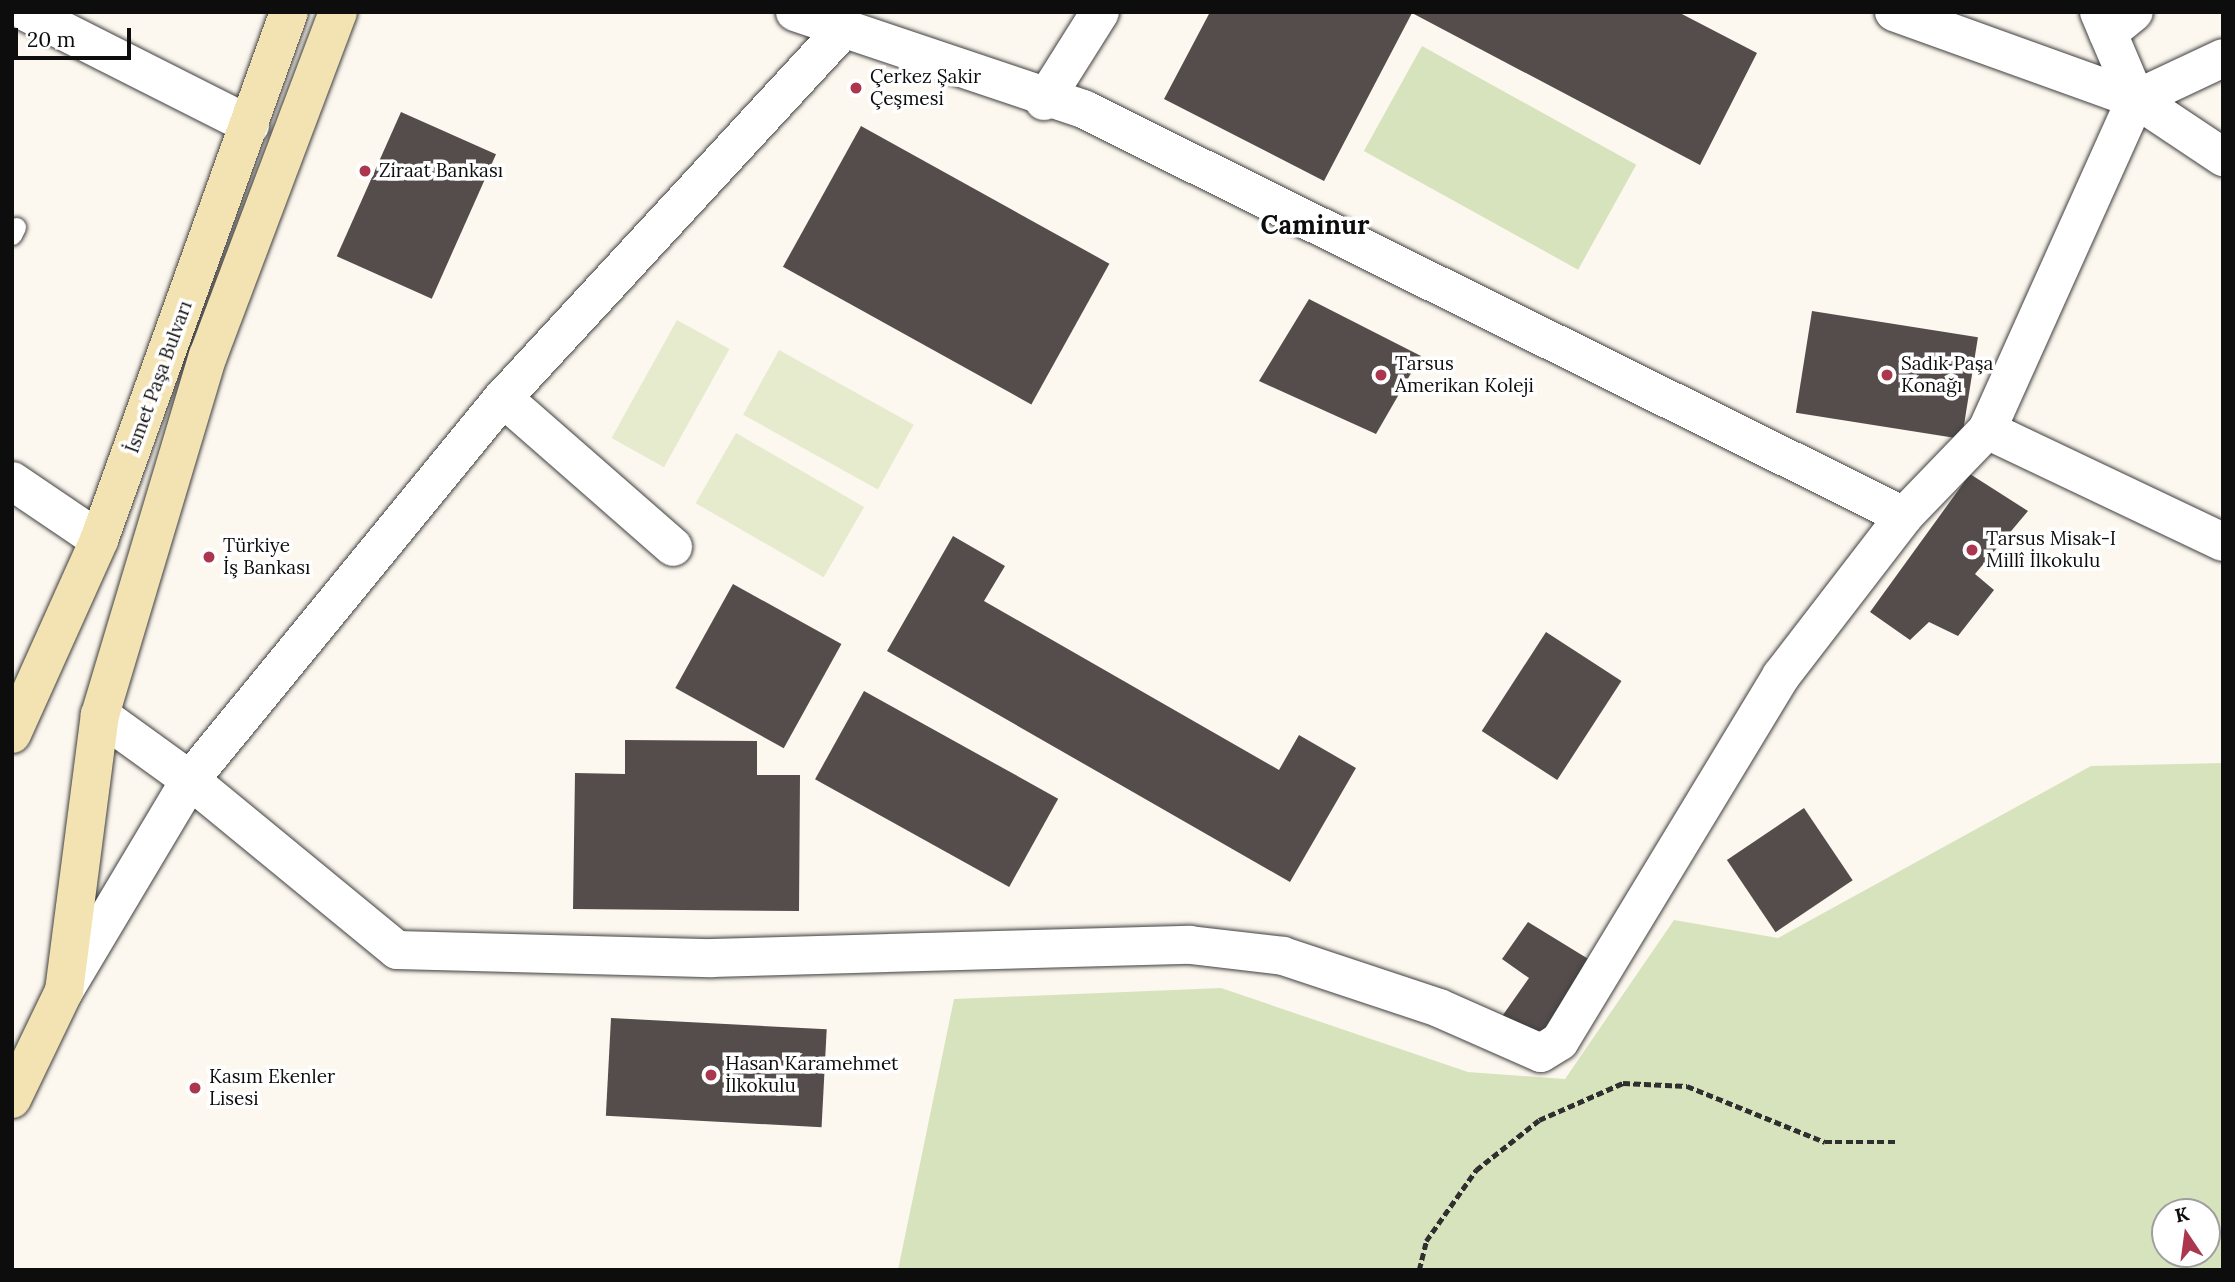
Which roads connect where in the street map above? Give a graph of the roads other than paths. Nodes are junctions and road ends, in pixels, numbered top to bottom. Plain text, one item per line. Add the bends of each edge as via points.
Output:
1 (26, 12) edge
2 (289, 12) edge
3 (338, 12) edge
4 (795, 12) edge
5 (1100, 12) edge
6 (1894, 12) edge
7 (2114, 19) edge
8 (842, 31) junction
9 (2223, 58) edge
10 (2136, 99) junction
11 (1044, 101) junction
12 (250, 125) junction
13 (2223, 157) edge
14 (503, 398) junction
15 (1987, 430) junction
16 (12, 481) edge
17 (1904, 516) junction
18 (99, 540) junction
19 (2223, 542) edge
20 (673, 547) dead end
21 (100, 715) junction
22 (12, 734) edge
23 (190, 780) junction
24 (64, 991) junction
25 (12, 1099) edge

1 - 12 street
2 - 12 main road, İsmet Paşa Bulvarı
3 - 21 main road via 208,356
4 - 8 street
5 - 11 street
6 - 10 street
7 - 10 street
8 - 11 street
8 - 14 street
9 - 10 street
10 - 13 street
10 - 15 street
11 - 17 street via 1095,115
12 - 18 main road, İsmet Paşa Bulvarı
14 - 20 street
14 - 23 street
15 - 17 street
15 - 19 street
16 - 18 street
17 - 23 street via 1781,676 1560,1041 1542,1053 1439,1008 1283,956 1190,945 712,958 397,950
18 - 22 main road, İsmet Paşa Bulvarı
21 - 23 street
21 - 24 main road
23 - 24 street
24 - 25 main road

